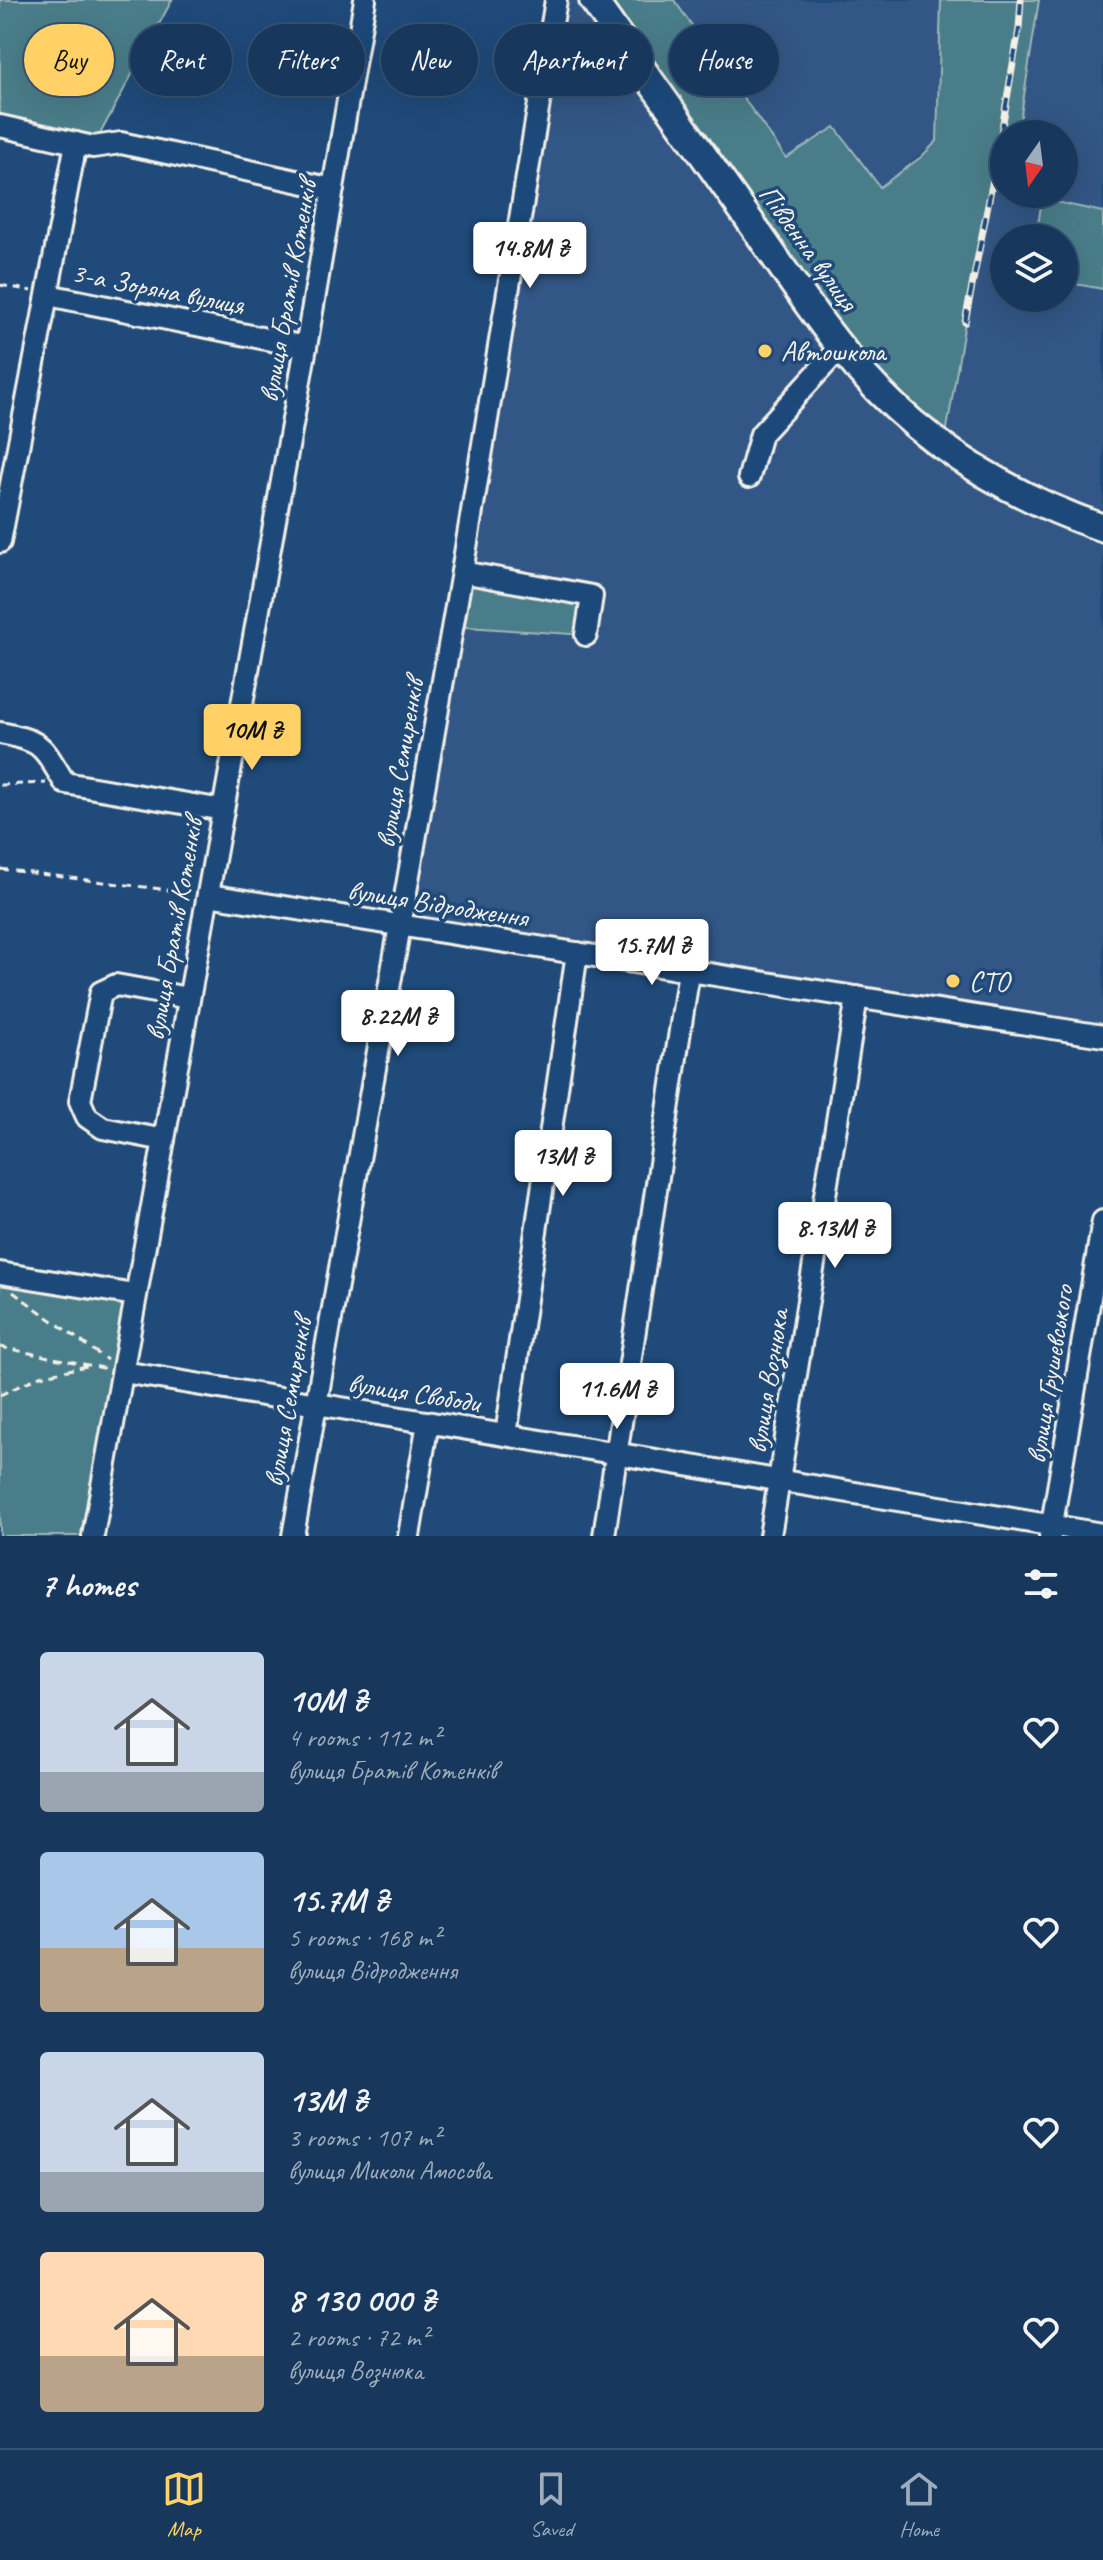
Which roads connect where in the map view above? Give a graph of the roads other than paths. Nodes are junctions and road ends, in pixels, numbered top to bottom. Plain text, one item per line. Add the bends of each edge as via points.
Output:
1 (365, 0) edge
2 (556, 0) edge
3 (593, 0) edge
4 (0, 126) edge
5 (76, 143) junction
6 (333, 189) junction
7 (48, 295) junction
8 (306, 347) junction
9 (841, 347) junction
10 (749, 477) dead end
11 (1103, 528) edge
12 (0, 542) edge
13 (462, 572) junction
14 (586, 635) dead end
15 (0, 733) edge
16 (223, 810) junction
17 (208, 895) junction
18 (399, 926) junction
19 (577, 953) junction
20 (689, 971) junction
21 (857, 997) junction
22 (188, 998) junction
23 (1103, 1036) edge
24 (164, 1140) junction
25 (1103, 1221) edge
26 (0, 1273) edge
27 (135, 1295) junction
28 (115, 1366) junction
29 (315, 1404) junction
30 (428, 1422) junction
31 (506, 1435) junction
32 (618, 1454) junction
33 (779, 1479) junction
34 (1051, 1531) edge
35 (1103, 1534) edge
36 (93, 1536) edge
37 (293, 1536) edge
38 (409, 1536) edge
39 (604, 1536) edge
40 (770, 1536) edge

1 - 6 street, вулиця Братів Котенків
2 - 13 street, вулиця Семиренків
3 - 9 main road, Південна вулиця
4 - 5 street
5 - 6 street via 121,143
5 - 7 street
6 - 8 street, вулиця Братів Котенків
7 - 8 street, 3-а Зоряна вулиця
7 - 12 street
8 - 16 street, вулиця Братів Котенків
9 - 10 street via 761,434
9 - 11 main road, Південна вулиця via 883,395 950,451 1031,499
13 - 14 street via 592,596
13 - 18 street, вулиця Семиренків
15 - 16 street via 40,744 65,783
16 - 17 street, вулиця Братів Котенків
17 - 18 street, вулиця Відродження
17 - 22 street, вулиця Братів Котенків
18 - 19 street, вулиця Відродження
18 - 29 street, вулиця Семиренків
19 - 20 street, вулиця Відродження
19 - 31 street
20 - 21 street, вулиця Відродження
20 - 32 street
21 - 23 street, вулиця Відродження
21 - 33 street, вулиця Вознюка
22 - 24 street, вулиця Братів Котенків
22 - 24 street via 116,985 101,992 80,1101 87,1117 103,1128
24 - 27 street, вулиця Братів Котенків
25 - 34 street, вулиця Грушевського
26 - 27 street
27 - 28 street, вулиця Братів Котенків
28 - 29 street, вулиця Свободи
28 - 36 street, вулиця Братів Котенків
29 - 30 street, вулиця Свободи
29 - 37 street, вулиця Семиренків
30 - 31 street, вулиця Свободи
30 - 38 street
31 - 32 street, вулиця Свободи
32 - 33 street, вулиця Свободи
32 - 39 street
33 - 34 street, вулиця Свободи
33 - 40 street, вулиця Вознюка
34 - 35 street, вулиця Свободи

